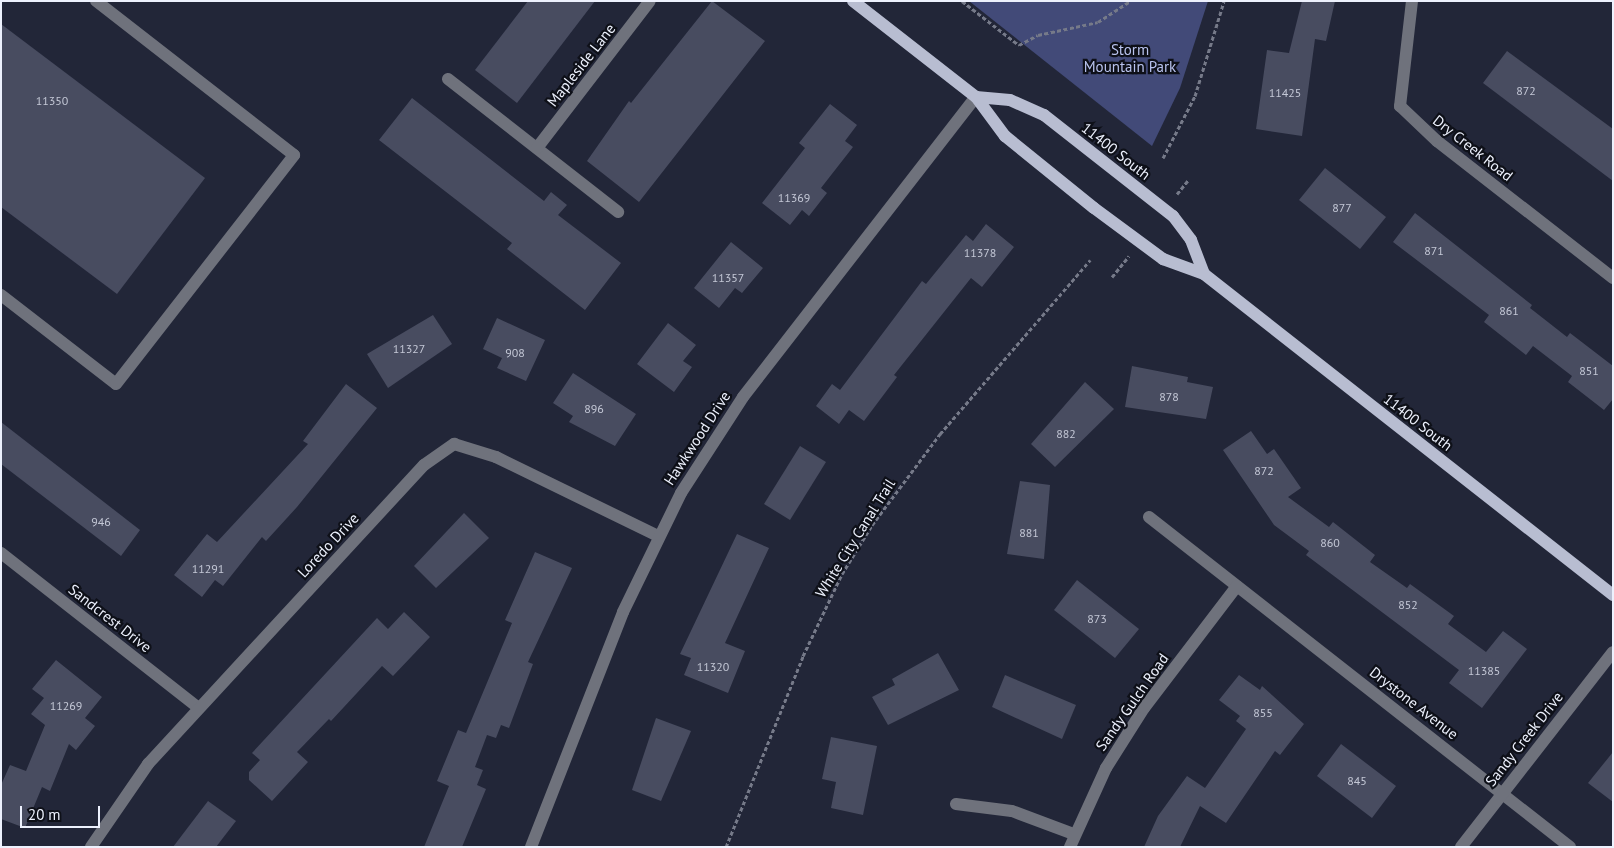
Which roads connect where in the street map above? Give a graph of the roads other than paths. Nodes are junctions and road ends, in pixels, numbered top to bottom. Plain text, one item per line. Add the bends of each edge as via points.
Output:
1 (96, 1) edge
2 (650, 1) edge
3 (853, 1) edge
4 (1412, 1) edge
5 (448, 78) dead end
6 (976, 97) junction
7 (537, 148) junction
8 (618, 212) dead end
9 (1204, 274) junction
10 (1613, 278) edge
11 (1, 295) edge
12 (1149, 517) dead end
13 (658, 536) junction
14 (1, 553) edge
15 (1237, 586) junction
16 (1613, 595) edge
17 (1613, 652) edge
18 (199, 708) junction
19 (1502, 793) junction
20 (956, 804) dead end
21 (1074, 834) junction
22 (90, 847) edge
23 (531, 847) edge
24 (1070, 847) edge
25 (1461, 847) edge
26 (1570, 847) edge

1 - 11 street via 294,155 116,384
2 - 7 street, Mapleside Lane
3 - 6 main road, 11400 South
4 - 10 street, Dry Creek Road via 1400,106 1437,141
5 - 7 street
6 - 9 main road, 11400 South via 1005,136 1094,208 1162,259
6 - 9 main road, 11400 South via 1010,100 1044,115 1173,216 1191,240
6 - 13 street, Hawkwood Drive via 743,397
7 - 8 street
9 - 16 main road, 11400 South
12 - 15 street, Drystone Avenue
13 - 18 street, Loredo Drive via 496,457 454,444 424,465
13 - 23 street, Hawkwood Drive via 623,612
14 - 18 street, Sandcrest Drive
15 - 19 street, Drystone Avenue
15 - 21 street, Sandy Gulch Road via 1144,708 1106,768
17 - 19 street, Sandy Creek Drive
18 - 22 street, Loredo Drive via 148,764
19 - 25 street, Sandy Creek Drive
19 - 26 street, Drystone Avenue
20 - 21 street via 1012,811
21 - 24 street, Sandy Gulch Road

